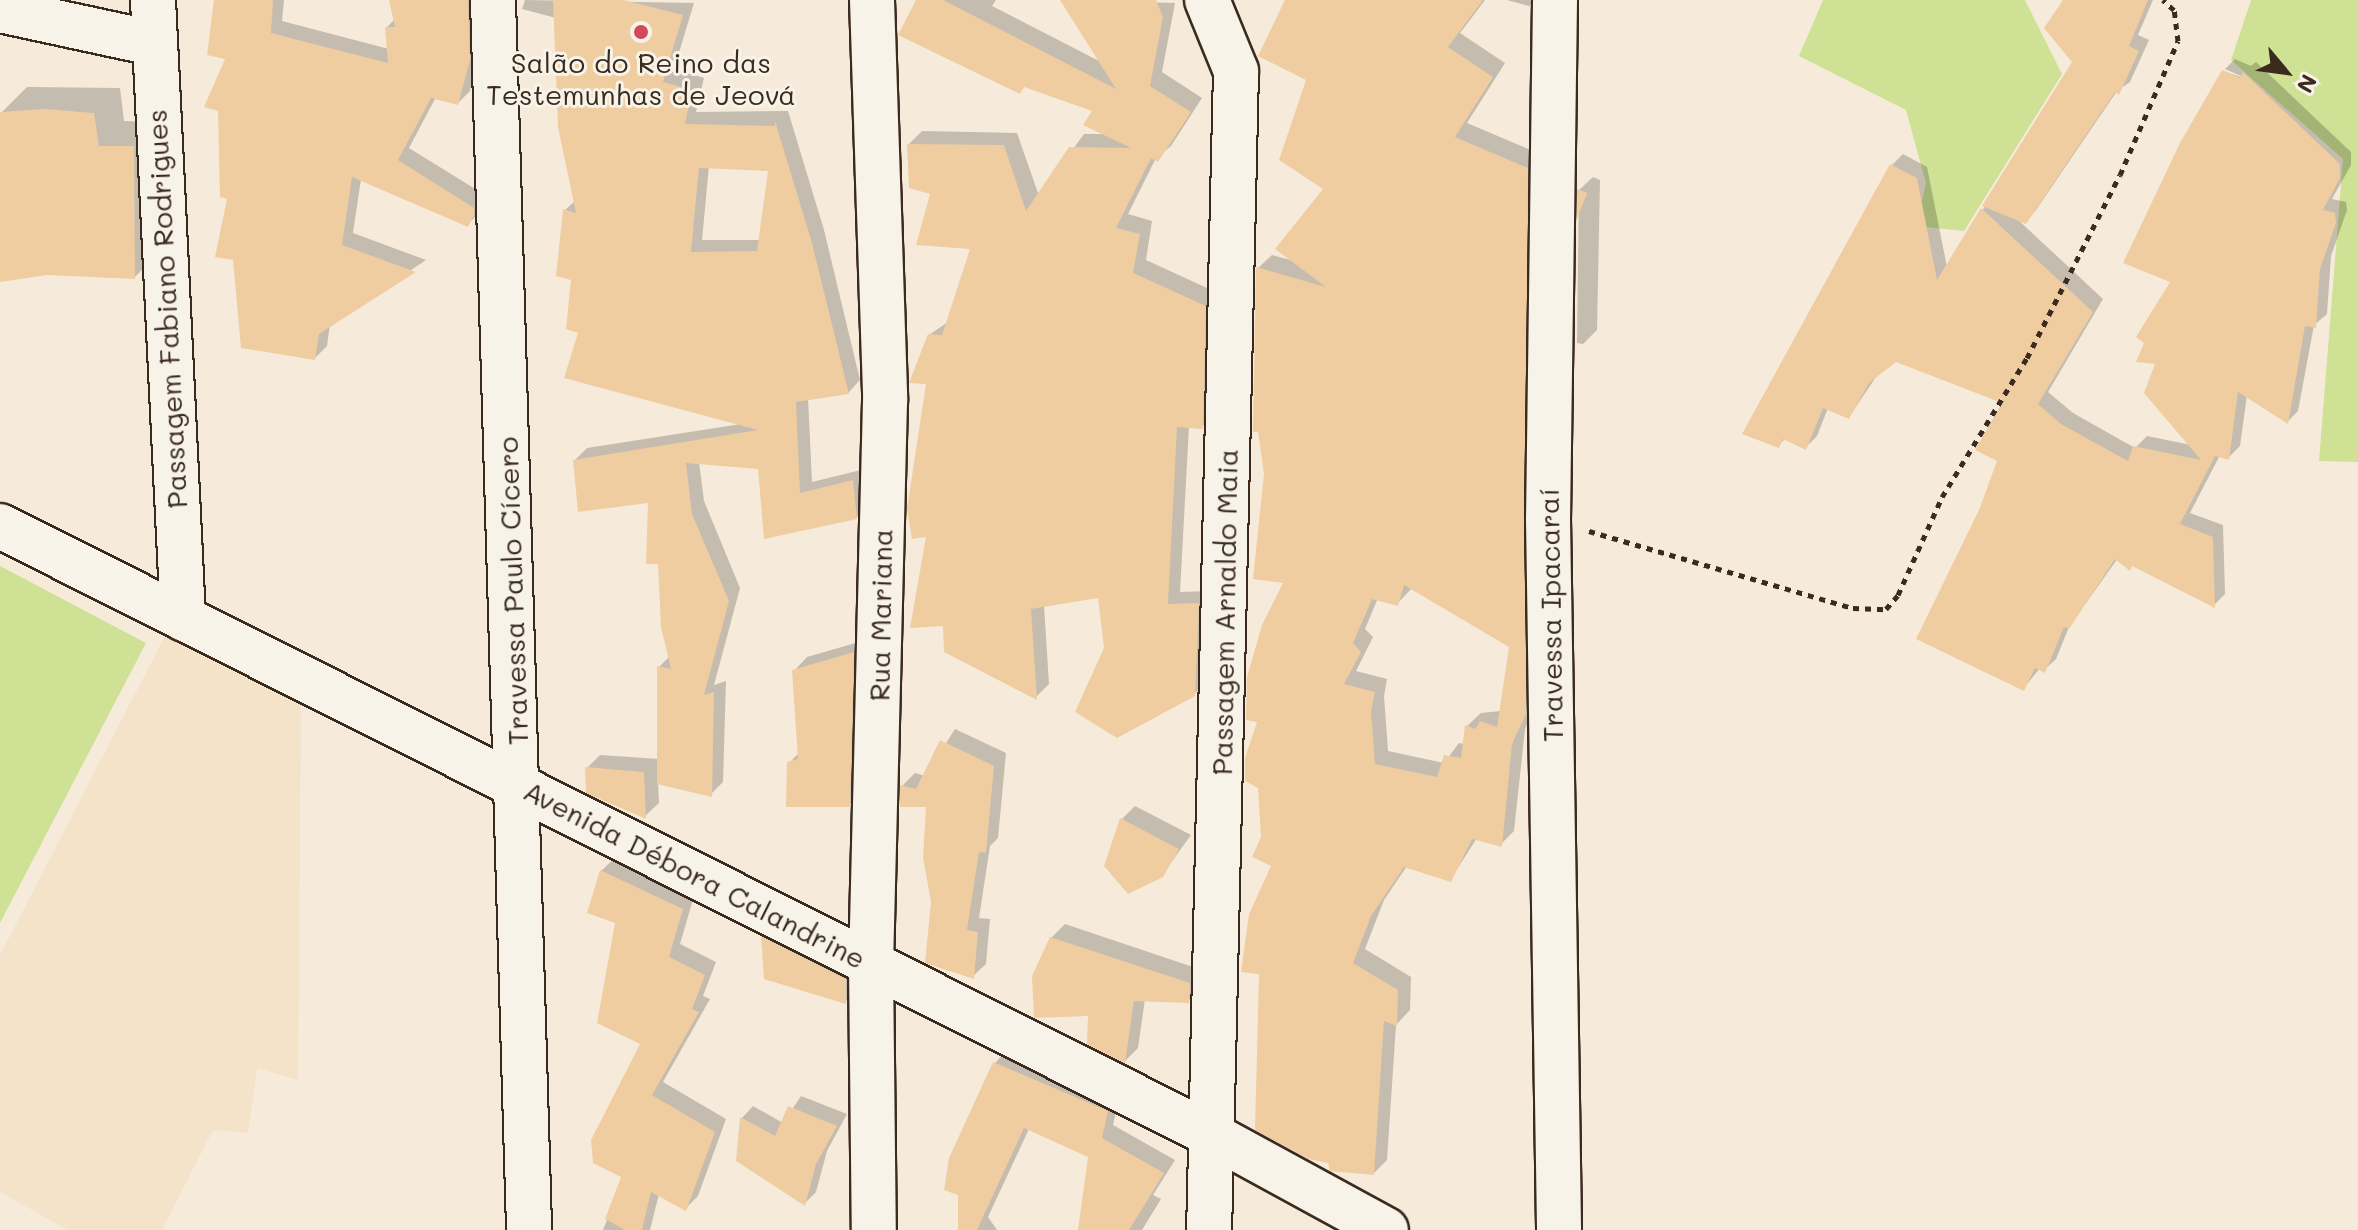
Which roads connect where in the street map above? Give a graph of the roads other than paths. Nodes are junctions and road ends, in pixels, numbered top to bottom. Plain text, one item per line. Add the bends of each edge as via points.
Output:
1 (153, 0) edge
2 (493, 0) edge
3 (872, 0) edge
4 (1207, 0) edge
5 (1555, 0) edge
6 (0, 10) edge
7 (152, 43) junction
8 (0, 526) edge
9 (183, 618) junction
10 (518, 784) junction
11 (871, 964) junction
12 (1212, 1135) junction
13 (529, 1230) edge
14 (874, 1230) edge
15 (1209, 1230) edge
16 (1386, 1230) edge
17 (1559, 1230) edge

1 - 7 street, Passagem Fabiano Rodrigues
2 - 10 street, Travessa Paulo Cícero
3 - 11 street, Rua Mariana via 885,401
4 - 12 street, Passagem Arnaldo Maia via 1236,71
5 - 17 street, Travessa Ipacaraí via 1548,519
6 - 7 street
7 - 9 street, Passagem Fabiano Rodrigues
8 - 9 street, Avenida Débora Calandrine
9 - 10 street, Avenida Débora Calandrine
10 - 11 street, Avenida Débora Calandrine
10 - 13 street, Travessa Paulo Cícero
11 - 12 street, Avenida Débora Calandrine
11 - 14 street, Rua Mariana
12 - 15 street, Passagem Arnaldo Maia
12 - 16 street, Avenida Débora Calandrine

